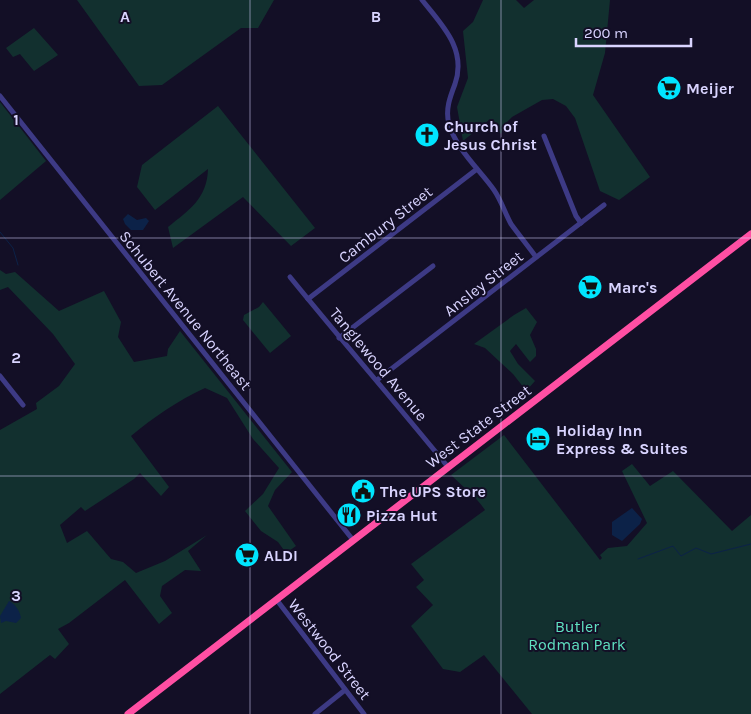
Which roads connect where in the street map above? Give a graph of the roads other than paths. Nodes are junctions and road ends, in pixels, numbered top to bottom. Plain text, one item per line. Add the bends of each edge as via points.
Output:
1 (422, 0) edge
2 (0, 96) edge
3 (544, 136) dead end
4 (478, 169) junction
5 (604, 205) dead end
6 (580, 224) junction
7 (751, 234) edge
8 (536, 257) junction
9 (433, 266) dead end
10 (290, 277) dead end
11 (308, 299) junction
12 (339, 338) junction
13 (0, 376) edge
14 (377, 380) junction
15 (23, 405) dead end
16 (448, 467) junction
17 (353, 540) junction
18 (276, 600) junction
19 (346, 690) junction
20 (128, 714) edge
21 (315, 714) edge
22 (364, 714) edge

1 - 4 street via 456,49 458,72 449,99 448,119 453,136
2 - 17 street, Schubert Avenue Northeast
3 - 6 street
4 - 8 street
4 - 11 street, Cambury Street
5 - 6 street, Ansley Street
6 - 8 street, Ansley Street
7 - 16 highway, West State Street
8 - 14 street, Ansley Street
9 - 12 street
10 - 11 street, Tanglewood Avenue
11 - 12 street, Tanglewood Avenue
12 - 14 street, Tanglewood Avenue
13 - 15 street
14 - 16 street, Tanglewood Avenue
16 - 17 highway, West State Street
17 - 18 highway, West State Street
18 - 19 street, Westwood Street
18 - 20 highway, West State Street
19 - 21 street
19 - 22 street, Westwood Street

